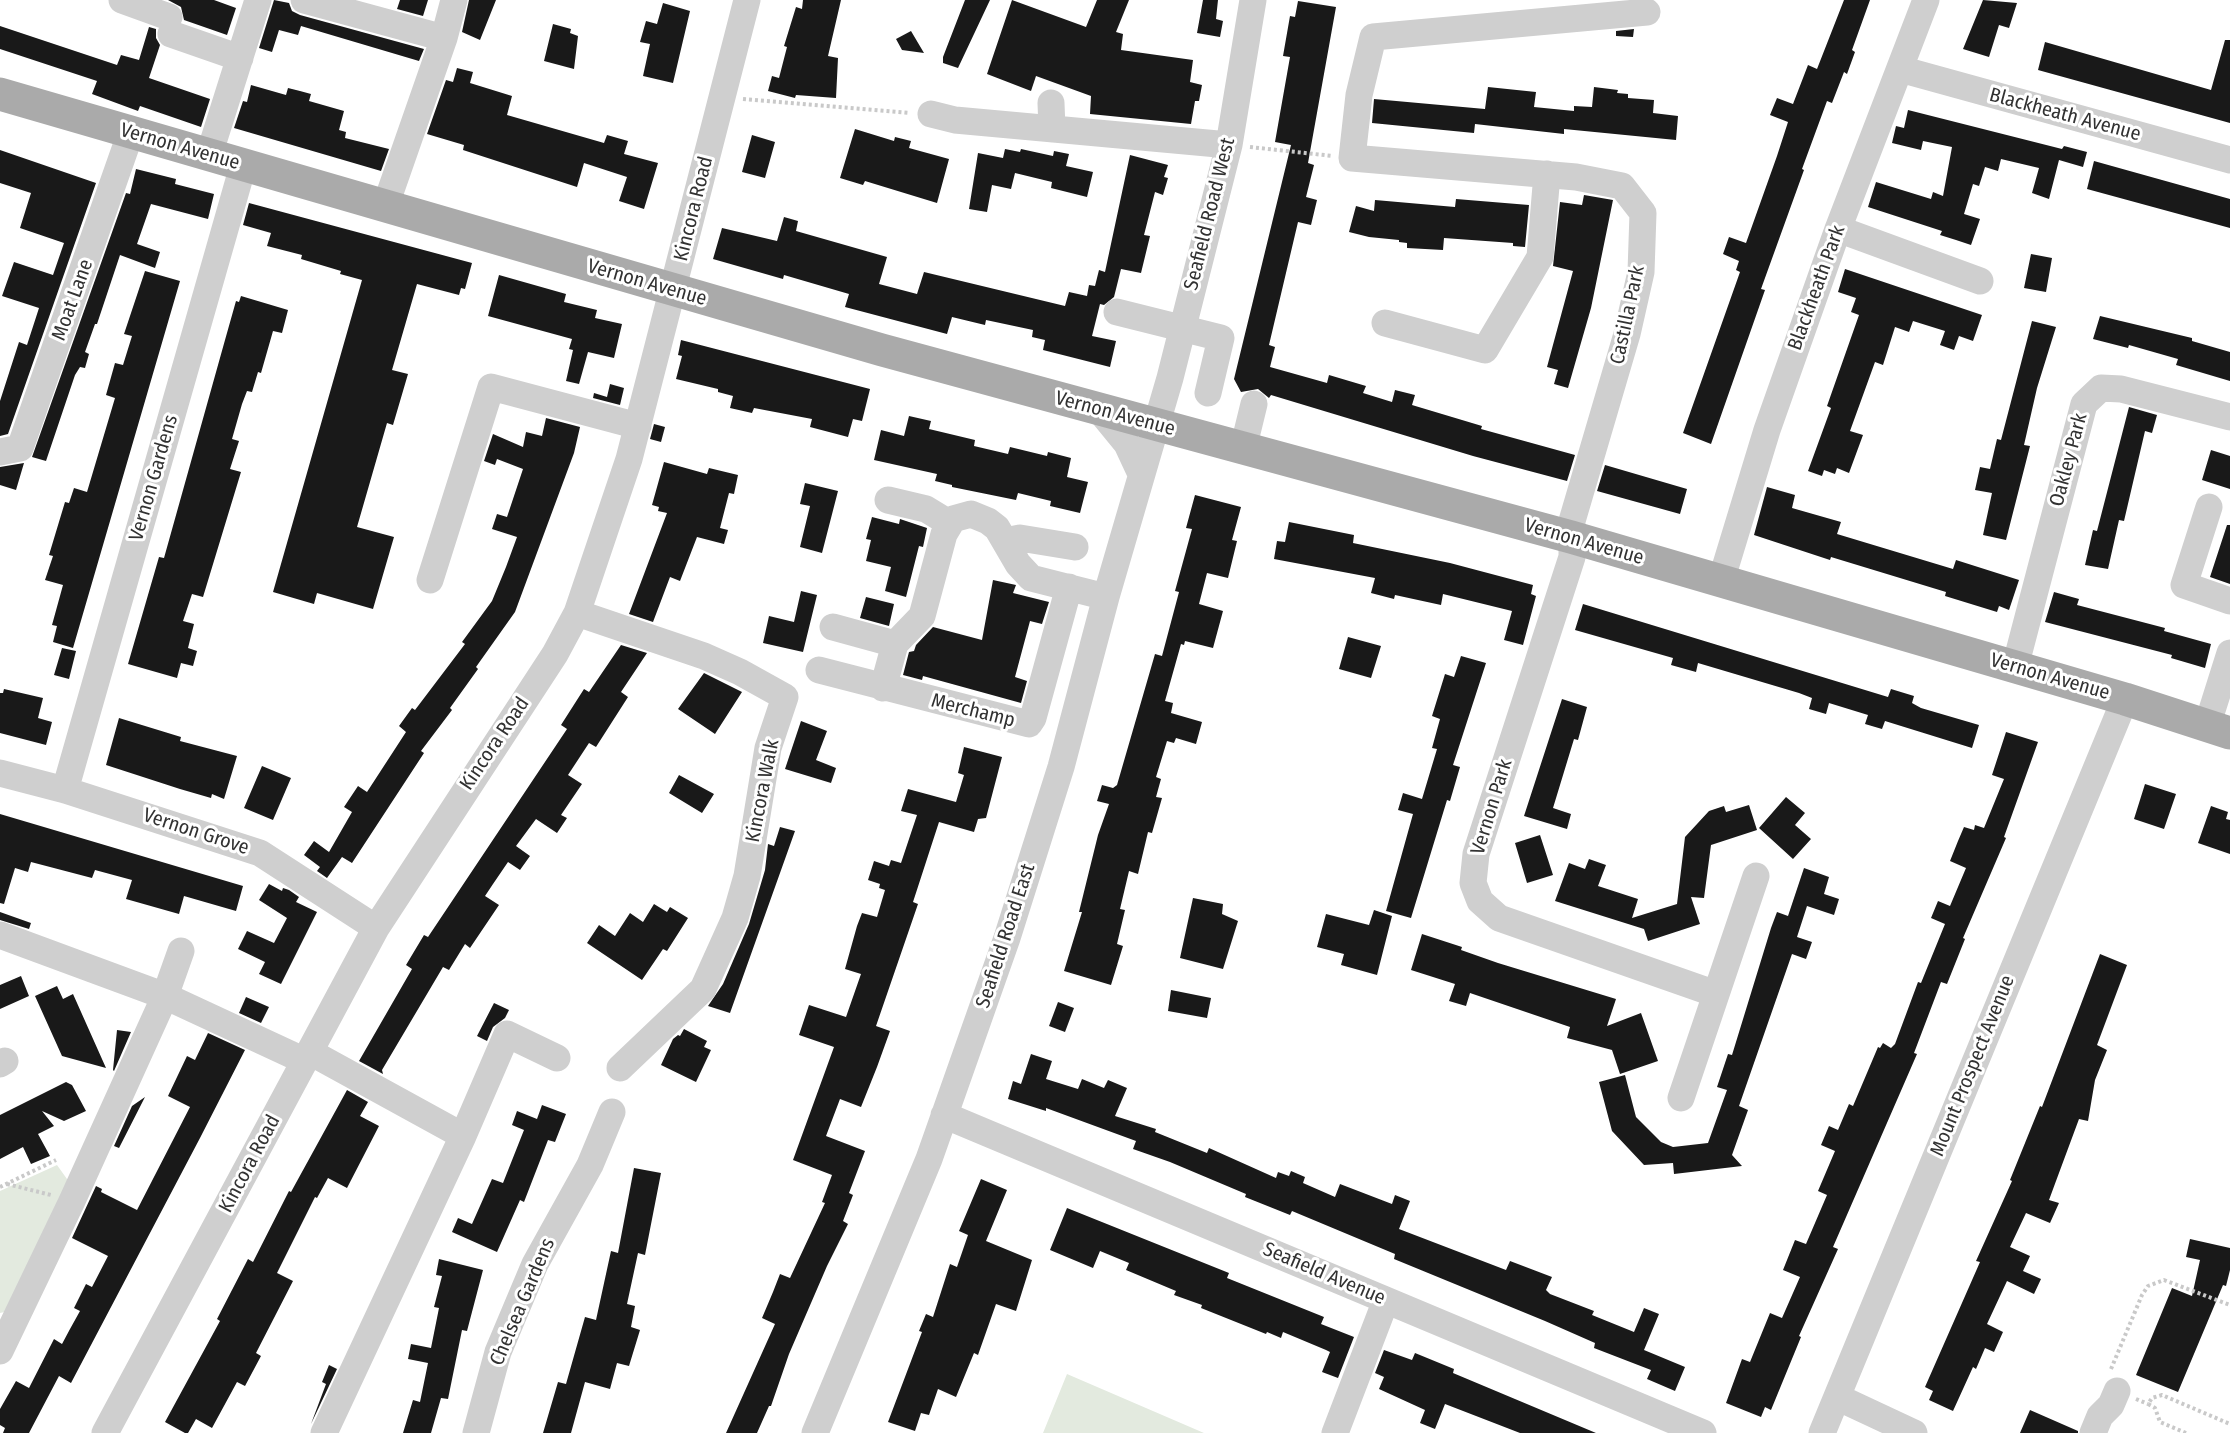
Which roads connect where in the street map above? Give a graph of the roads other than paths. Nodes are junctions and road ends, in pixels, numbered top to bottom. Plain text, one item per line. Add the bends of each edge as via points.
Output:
1 (122, 0) edge
2 (258, 0) edge
3 (304, 0) edge
4 (454, 0) edge
5 (747, 0) edge
6 (1253, 0) edge
7 (1926, 0) edge
8 (1647, 12) dead end
9 (444, 38) junction
10 (240, 58) junction
11 (1900, 69) junction
12 (0, 94) edge
13 (931, 114) road end
14 (131, 132) junction
15 (1229, 145) junction
16 (209, 155) junction
17 (2230, 160) edge
18 (243, 165) junction
19 (1547, 174) junction
20 (385, 207) junction
21 (1838, 229) junction
22 (1980, 281) dead end
23 (674, 291) junction
24 (1118, 312) dead end
25 (1385, 323) dead end
26 (1182, 328) junction
27 (1209, 393) dead end
28 (1254, 404) dead end
29 (1100, 411) junction
30 (2230, 417) edge
31 (1156, 425) junction
32 (638, 426) junction
33 (1243, 448) junction
34 (0, 452) edge
35 (1141, 474) junction
36 (888, 500) dead end
37 (2209, 507) dead end
38 (949, 523) junction
39 (1571, 537) junction
40 (1005, 541) junction
41 (1075, 547) dead end
42 (430, 580) dead end
43 (1721, 581) junction
44 (1069, 587) junction
45 (1106, 597) junction
46 (2230, 602) edge
47 (577, 614) junction
48 (832, 627) dead end
49 (895, 644) junction
50 (2230, 653) edge
51 (2015, 667) junction
52 (819, 670) dead end
53 (883, 688) junction
54 (2125, 699) junction
55 (2219, 729) edge
56 (0, 773) edge
57 (65, 790) junction
58 (1756, 876) dead end
59 (376, 928) junction
60 (0, 935) edge
61 (182, 951) dead end
62 (1716, 994) junction
63 (165, 996) junction
64 (307, 1056) junction
65 (557, 1058) dead end
66 (620, 1068) dead end
67 (1681, 1098) dead end
68 (612, 1112) dead end
69 (945, 1114) junction
70 (463, 1136) junction
71 (1386, 1300) junction
72 (0, 1351) edge
73 (2117, 1391) road end
74 (1837, 1397) junction
75 (105, 1433) edge
76 (324, 1433) edge
77 (476, 1433) edge
78 (815, 1433) edge
79 (1335, 1433) edge
80 (1703, 1433) edge
81 (1822, 1433) edge
82 (1914, 1433) edge
83 (2093, 1433) edge

1 - 10 street
2 - 10 street
3 - 9 street
4 - 9 street
5 - 23 street, Kincora Road
6 - 15 street, Seafield Road West
7 - 11 street, Blackheath Park
8 - 19 street, Castilla Park via 1373,37 1359,95 1352,158
9 - 20 street
10 - 16 street
11 - 17 street, Blackheath Avenue
11 - 21 street, Blackheath Park
12 - 14 main road, Vernon Avenue
13 - 15 street via 956,120 1051,116
14 - 16 main road, Vernon Avenue
14 - 34 street, Moat Lane via 20,448
15 - 26 street, Seafield Road West
16 - 18 main road, Vernon Avenue
18 - 20 main road, Vernon Avenue
18 - 57 street, Vernon Gardens
19 - 25 street via 1540,257 1485,350
19 - 39 street, Castilla Park via 1622,186 1643,213 1641,272 1628,334 1572,522
20 - 23 main road, Vernon Avenue
21 - 22 street
21 - 43 street, Blackheath Park via 1767,430
23 - 29 main road, Vernon Avenue
23 - 32 street, Kincora Road
24 - 26 street
26 - 27 street via 1221,338
26 - 31 street, Seafield Road West
28 - 33 street
29 - 31 main road, Vernon Avenue
29 - 35 street via 1127,444
30 - 51 street, Oakley Park via 2121,389 2101,388 2084,404
31 - 33 main road, Vernon Avenue
31 - 35 street, Seafield Road East
32 - 42 street via 491,387
32 - 47 street, Kincora Road
33 - 39 main road, Vernon Avenue
35 - 45 street, Seafield Road East
36 - 38 street via 926,509
37 - 46 street via 2184,585
38 - 40 street via 971,514 997,528
38 - 49 street via 922,616
39 - 43 main road, Vernon Avenue
39 - 62 street, Vernon Park via 1572,557 1476,854 1473,883 1480,902 1499,918
40 - 41 street via 1020,538
40 - 44 street via 1031,578
43 - 51 main road, Vernon Avenue
44 - 45 street
44 - 53 street, Merchamp via 1029,724
45 - 69 street, Seafield Road East via 1061,767
47 - 59 street, Kincora Road via 555,654
47 - 66 street, Kincora Walk via 704,656 785,698 768,748 747,876 735,918 703,989
48 - 49 street
49 - 53 street
50 - 55 street
51 - 54 main road, Vernon Avenue
52 - 53 street, Merchamp
54 - 55 main road, Vernon Avenue
54 - 74 street, Mount Prospect Avenue
56 - 57 street, Vernon Grove
57 - 59 street, Vernon Grove via 260,853
58 - 62 street
59 - 64 street, Kincora Road
60 - 63 street
61 - 63 street
62 - 67 street
63 - 64 street
63 - 72 street
64 - 70 street
64 - 75 street, Kincora Road
65 - 70 street via 507,1034
68 - 77 street, Chelsea Gardens via 590,1166 535,1264 498,1352
69 - 71 street, Seafield Avenue
69 - 78 street, Seafield Road East
70 - 76 street
71 - 79 street
71 - 80 street, Seafield Avenue
73 - 83 street
74 - 81 street, Mount Prospect Avenue
74 - 82 street

